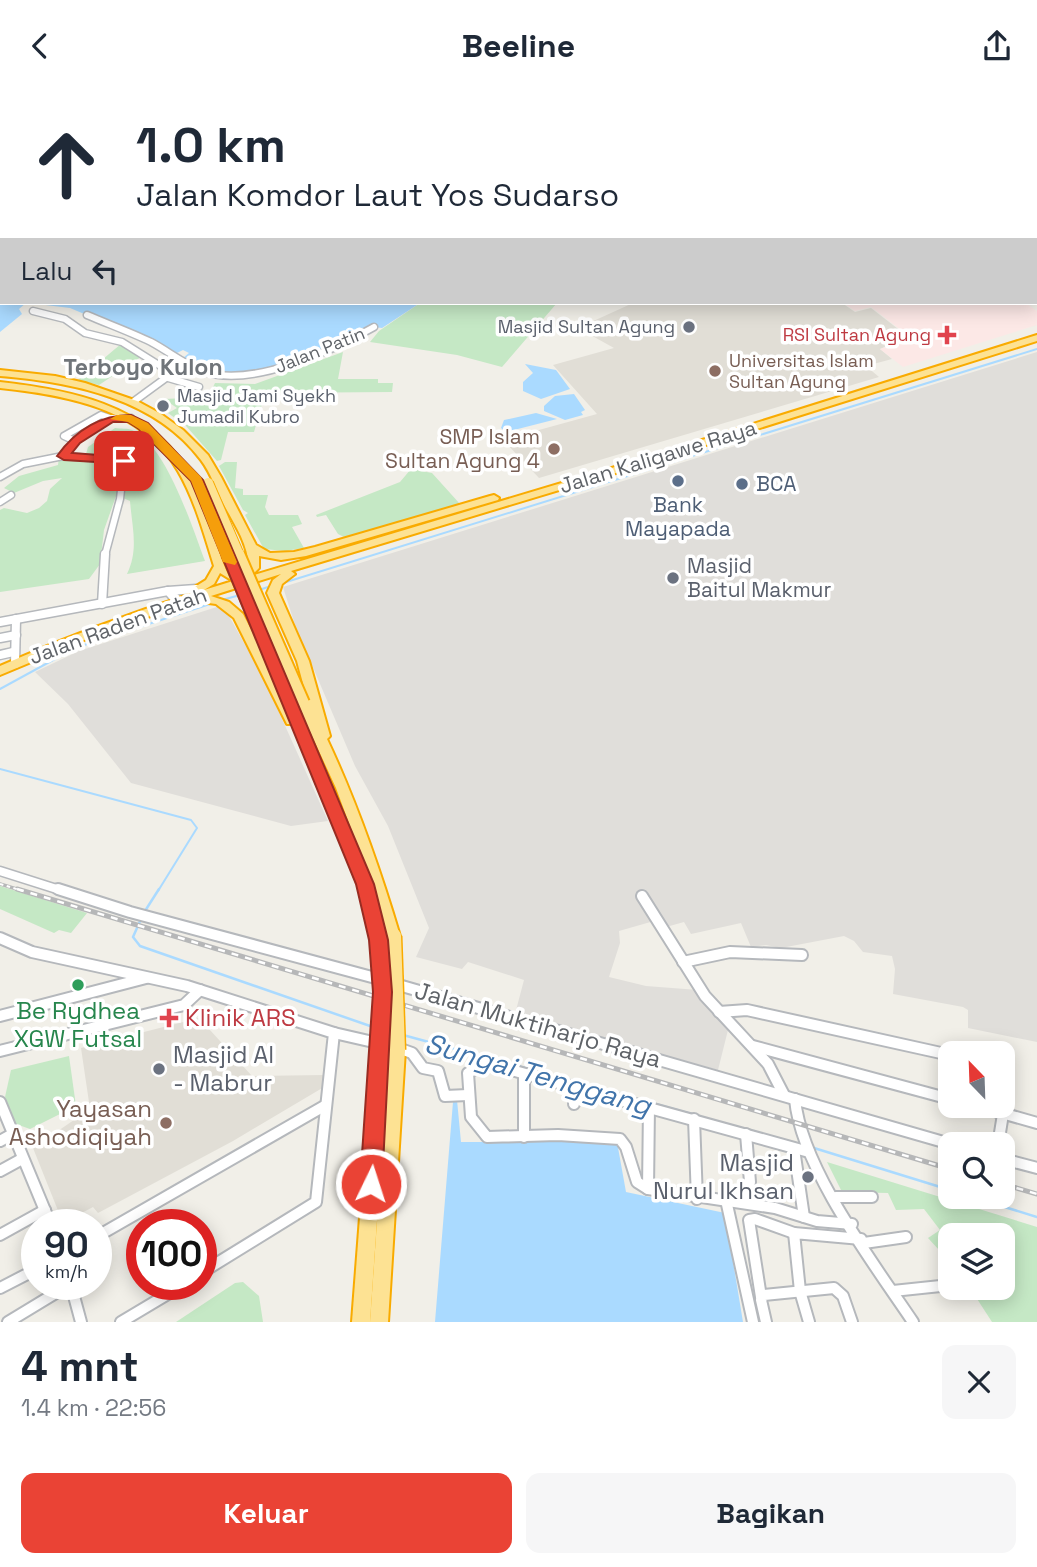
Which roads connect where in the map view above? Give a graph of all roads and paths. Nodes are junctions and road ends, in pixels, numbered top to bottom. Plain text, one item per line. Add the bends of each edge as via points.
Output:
1 (33, 311) dead end
2 (87, 315) dead end
3 (374, 327) dead end
4 (1037, 336) edge
5 (185, 364) junction
6 (0, 373) edge
7 (168, 374) junction
8 (71, 382) junction
9 (0, 385) edge
10 (199, 387) dead end
11 (56, 394) junction
12 (145, 403) junction
13 (802, 409) junction
14 (110, 418) junction
15 (131, 418) junction
16 (75, 441) junction
17 (64, 456) junction
18 (206, 460) junction
19 (180, 465) junction
20 (0, 477) edge
21 (202, 482) junction
22 (11, 495) dead end
23 (0, 502) edge
24 (410, 529) junction
25 (333, 545) junction
26 (250, 547) junction
27 (324, 559) junction
28 (219, 566) junction
29 (280, 575) junction
30 (241, 578) junction
31 (274, 591) joint
32 (214, 594) junction
33 (177, 595) junction
34 (102, 604) junction
35 (16, 619) junction
36 (0, 622) edge
37 (16, 635) junction
38 (0, 638) edge
39 (0, 655) edge
40 (14, 658) junction
41 (0, 666) edge
42 (0, 671) edge
43 (298, 705) junction
44 (327, 750) junction
45 (311, 755) junction
46 (0, 871) edge
47 (642, 896) dead end
48 (0, 938) edge
49 (386, 938) junction
50 (802, 955) dead end
51 (683, 962) junction
52 (148, 977) junction
53 (200, 990) junction
54 (719, 1012) junction
55 (0, 1016) edge
56 (334, 1033) junction
57 (753, 1046) junction
58 (389, 1048) junction
59 (0, 1051) edge
60 (938, 1052) edge
61 (524, 1073) junction
62 (575, 1085) junction
63 (784, 1095) junction
64 (459, 1096) junction
65 (938, 1096) edge
66 (795, 1099) junction
67 (0, 1102) edge
68 (574, 1104) dead end
69 (326, 1105) junction
70 (649, 1106) junction
71 (1015, 1117) edge
72 (694, 1119) junction
73 (1037, 1123) edge
74 (746, 1134) junction
75 (11, 1135) junction
76 (524, 1137) junction
77 (938, 1140) edge
78 (0, 1141) edge
79 (807, 1147) junction
80 (794, 1149) junction
81 (22, 1159) junction
82 (1015, 1162) edge
83 (1037, 1168) edge
84 (0, 1171) edge
85 (648, 1189) junction
86 (836, 1197) junction
87 (872, 1197) dead end
88 (697, 1199) junction
89 (745, 1203) junction
90 (45, 1209) edge
91 (729, 1210) junction
92 (804, 1217) junction
93 (21, 1223) edge
94 (852, 1224) junction
95 (112, 1228) edge
96 (794, 1233) junction
97 (0, 1235) edge
98 (906, 1237) dead end
99 (862, 1241) junction
100 (217, 1263) edge
101 (21, 1277) edge
102 (938, 1286) edge
103 (0, 1288) edge
104 (800, 1291) junction
105 (893, 1291) junction
106 (761, 1297) junction
107 (45, 1300) edge
108 (74, 1300) edge
109 (158, 1300) edge
110 (8, 1322) edge
111 (81, 1322) edge
112 (121, 1322) edge
113 (361, 1322) edge
114 (379, 1322) edge
115 (753, 1322) edge
116 (766, 1322) edge
117 (809, 1322) edge
118 (852, 1322) edge
119 (913, 1322) edge

1 - 7 street via 55,315 85,333 122,342
2 - 5 street, Jalan Patin via 151,342
3 - 5 street, Jalan Patin via 339,346 265,372 214,375
4 - 13 highway, Jalan Kaligawe Raya
4 - 27 highway via 608,477
5 - 7 street
6 - 8 highway
7 - 10 street
7 - 12 street
8 - 11 highway
8 - 12 highway
9 - 11 highway
11 - 15 highway
12 - 18 highway
13 - 24 highway, Jalan Kaligawe Raya
13 - 25 highway
13 - 27 highway, Jalan Kaligawe Raya
14 - 15 street
14 - 16 street
14 - 16 street via 101,415 64,436
15 - 19 highway
16 - 17 street
17 - 20 street via 24,463
17 - 34 street via 124,463 121,497 99,577
18 - 21 highway
18 - 26 highway
19 - 21 highway
19 - 28 highway
21 - 43 highway, bridge
22 - 23 street
24 - 25 highway
24 - 30 highway
25 - 26 highway via 269,556
26 - 30 highway via 254,569
27 - 29 highway, Jalan Kaligawe Raya
28 - 30 highway via 230,576
28 - 33 highway via 210,582
29 - 30 highway
29 - 31 highway
29 - 32 highway, Jalan Raden Patah
30 - 32 highway
30 - 33 highway, Jalan Raden Patah
31 - 44 highway via 303,661
32 - 33 highway
32 - 45 highway via 231,606
33 - 34 street
33 - 40 highway, Jalan Raden Patah
34 - 35 street
35 - 36 street
35 - 37 street
37 - 38 street
37 - 40 street
39 - 40 street
40 - 41 highway, Jalan Raden Patah
40 - 42 highway, Jalan Raden Patah
43 - 44 highway
43 - 45 highway
44 - 49 highway via 378,881
45 - 49 highway
46 - 63 street, Jalan Muktiharjo Raya via 130,912
47 - 51 street
48 - 52 street via 32,953
49 - 58 highway, bridge via 383,992
50 - 51 street via 730,952
51 - 54 street
52 - 53 street
52 - 55 street
53 - 56 street
53 - 59 street via 184,1005
54 - 57 street
54 - 60 street via 747,1010
56 - 64 street via 408,1051 441,1074 446,1096
56 - 69 street
57 - 63 street
57 - 65 street
58 - 113 highway
58 - 114 highway
61 - 62 street
61 - 64 street via 479,1065 468,1073
61 - 76 street
62 - 68 street
62 - 70 street
63 - 66 street, Jalan Muktiharjo Raya
64 - 76 street via 481,1133 502,1139
66 - 77 street, Jalan Muktiharjo Raya
66 - 79 street via 793,1108
67 - 75 street
69 - 95 street
69 - 100 street via 314,1205
70 - 72 street
70 - 85 street
71 - 73 street
72 - 74 street
72 - 88 street
74 - 80 street
74 - 89 street via 750,1182
75 - 78 street
75 - 81 street
76 - 85 street via 620,1139 636,1182
79 - 80 street
79 - 86 street
80 - 92 street
81 - 84 street
81 - 90 street
82 - 83 street
85 - 88 street
86 - 87 street
86 - 94 street
88 - 91 street
89 - 91 street
89 - 92 street
91 - 115 street
92 - 94 street
93 - 97 street
94 - 99 street
96 - 99 street
96 - 104 street
96 - 106 street via 749,1220
98 - 99 street
99 - 105 street
101 - 103 street
102 - 105 street
104 - 106 street
104 - 117 street
104 - 118 street via 837,1289
105 - 119 street
106 - 116 street
107 - 110 street
108 - 111 street
109 - 112 street

